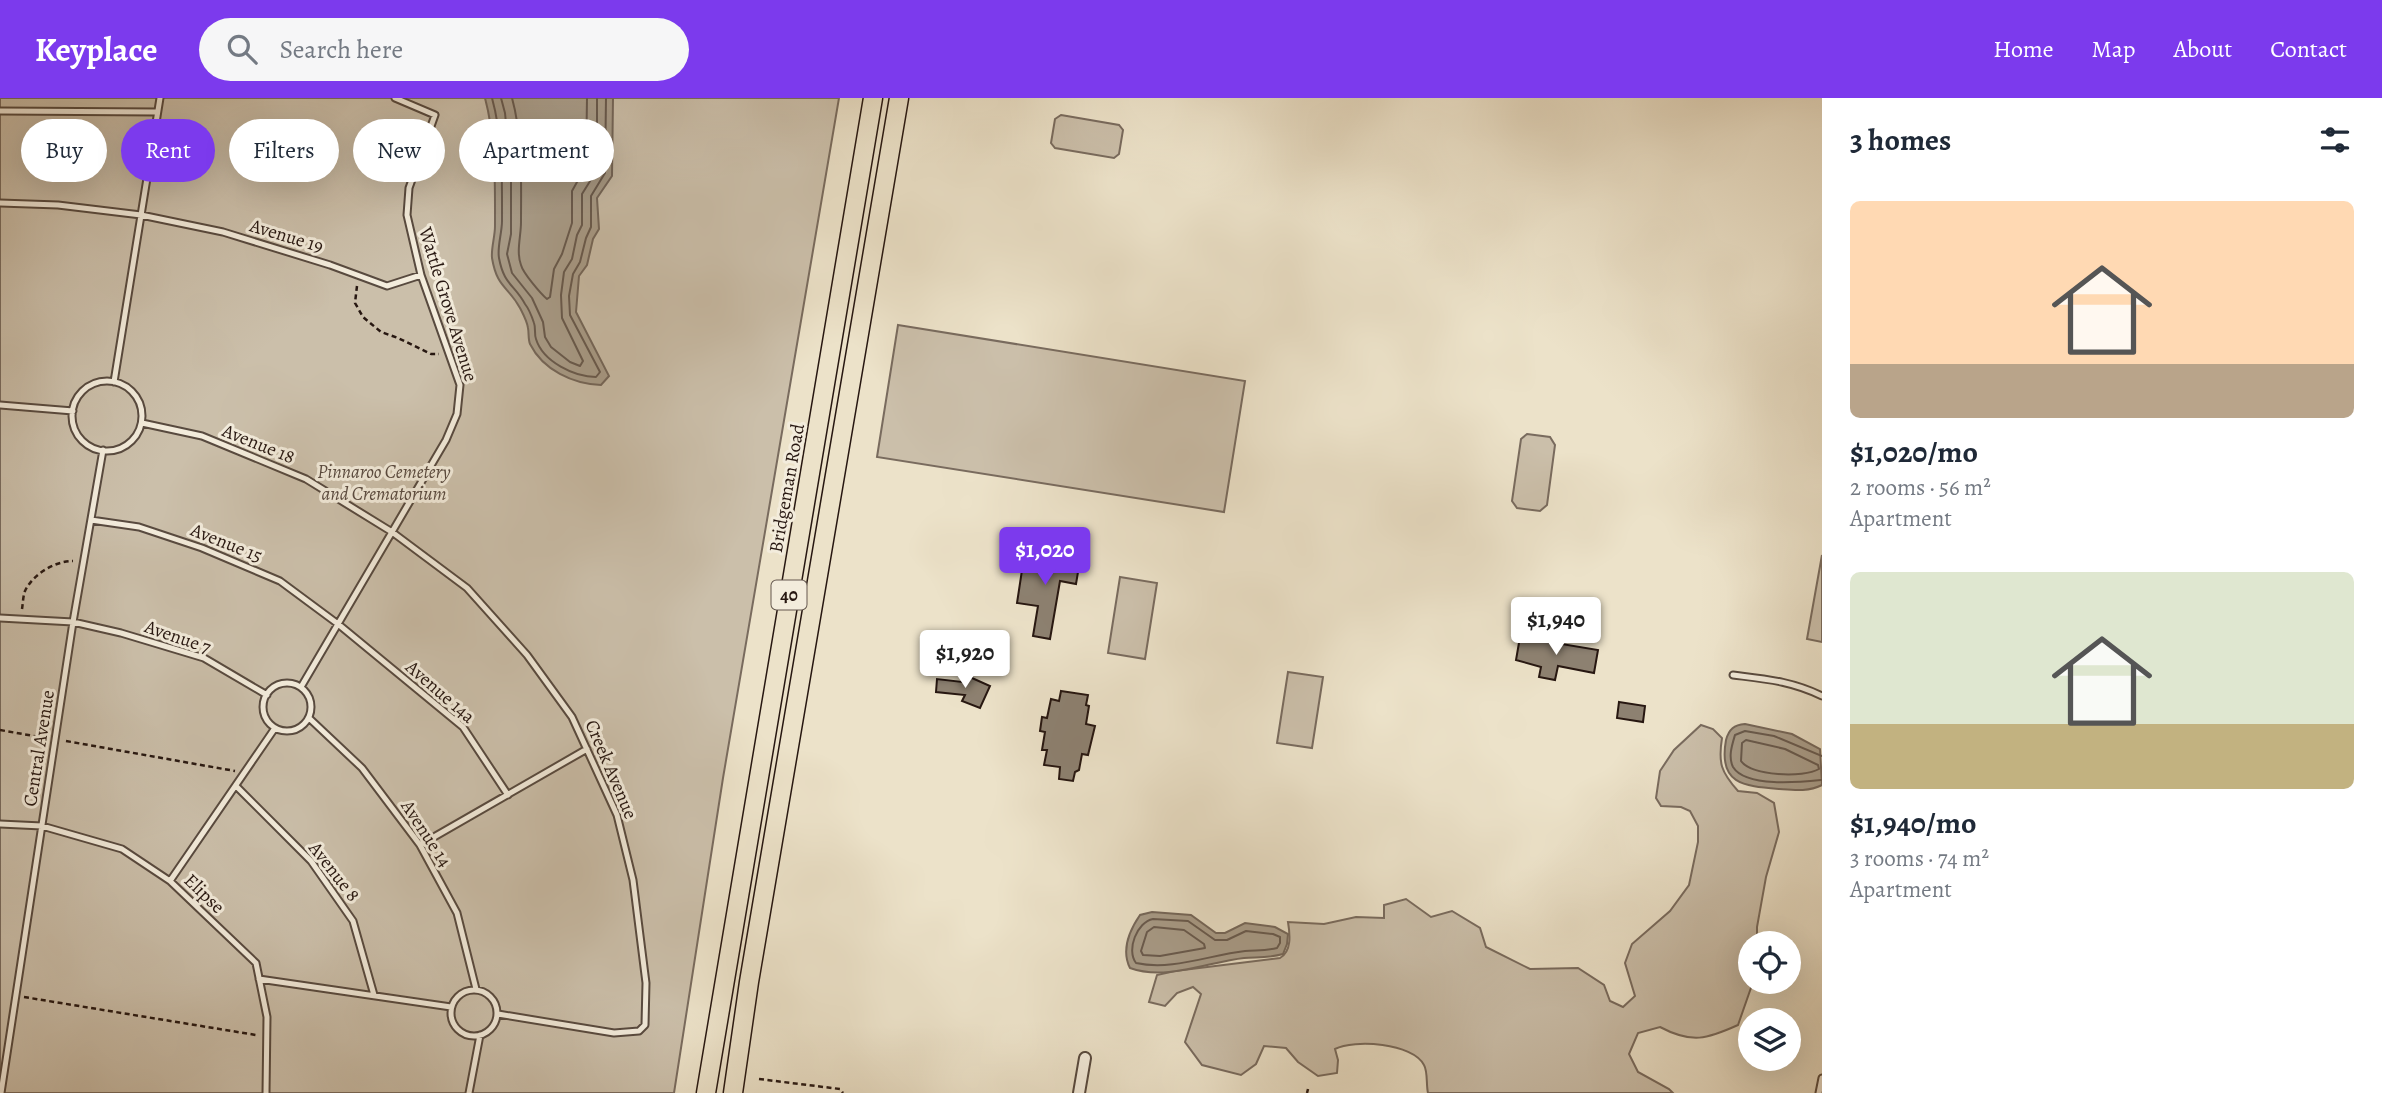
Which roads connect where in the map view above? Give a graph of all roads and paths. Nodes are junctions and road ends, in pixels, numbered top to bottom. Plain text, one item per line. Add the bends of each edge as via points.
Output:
1 (160, 98) edge
2 (395, 98) edge
3 (873, 98) edge
4 (899, 98) edge
5 (0, 111) edge
6 (157, 112) junction
7 (0, 203) edge
8 (141, 215) junction
9 (359, 275) junction
10 (421, 275) junction
11 (449, 353) junction
12 (114, 382) junction
13 (0, 405) edge
14 (73, 411) junction
15 (142, 423) junction
16 (103, 450) junction
17 (91, 520) junction
18 (392, 533) junction
19 (84, 560) junction
20 (0, 618) edge
21 (20, 619) junction
22 (73, 622) junction
23 (338, 624) junction
24 (1733, 675) dead end
25 (301, 687) junction
26 (267, 695) junction
27 (1822, 696) edge
28 (309, 718) junction
29 (275, 728) junction
30 (0, 730) edge
31 (55, 739) junction
32 (587, 749) junction
33 (245, 772) junction
34 (236, 786) junction
35 (508, 795) junction
36 (0, 824) edge
37 (42, 826) junction
38 (421, 845) junction
39 (170, 881) junction
40 (259, 979) junction
41 (476, 989) junction
42 (374, 995) junction
43 (16, 996) junction
44 (451, 1007) junction
45 (498, 1014) junction
46 (480, 1035) junction
47 (267, 1037) junction
48 (1085, 1058) dead end
49 (1822, 1078) edge
50 (759, 1079) dead end
51 (1, 1093) edge
52 (266, 1093) edge
53 (469, 1093) edge
54 (706, 1093) edge
55 (733, 1093) edge
56 (843, 1093) edge
57 (1079, 1093) edge
58 (1819, 1093) edge

1 - 6 lane
2 - 10 lane, Wattle Grove Avenue via 435,115 409,188 407,215
3 - 54 main road, Bridgeman Road / 40
4 - 55 main road, 40
5 - 6 lane
6 - 8 lane
7 - 8 lane, Avenue 19
8 - 9 lane, Avenue 19 via 223,232
8 - 12 lane
9 - 10 lane, Avenue 19 via 387,286
9 - 11 path via 355,303 363,317 381,332 431,354
10 - 11 lane, Wattle Grove Avenue
11 - 18 lane, Wattle Grove Avenue via 460,385 457,414
12 - 14 lane via 90,385
12 - 15 lane via 131,390 138,400
13 - 14 lane
14 - 16 lane via 78,435 86,444
15 - 16 lane via 126,445
15 - 18 lane, Avenue 18 via 202,436 306,479
16 - 17 lane, Central Avenue
17 - 19 lane, Central Avenue
17 - 23 lane, Avenue 15 via 139,527 202,548 279,581
18 - 23 lane, Wattle Grove Avenue
18 - 32 lane, Creek Avenue via 467,588 527,655 572,717
19 - 21 path via 59,561 41,572 25,590
19 - 22 lane, Central Avenue
20 - 21 lane, Avenue 7
21 - 22 lane, Avenue 7
22 - 26 lane, Avenue 7 via 204,658
22 - 31 lane, Central Avenue
23 - 25 lane, Wattle Grove Avenue
23 - 35 lane, Avenue 14a via 463,727
24 - 27 lane via 1801,685
25 - 26 lane via 288,683
25 - 28 lane via 310,699
26 - 29 lane via 266,718
28 - 29 lane via 293,730
28 - 38 lane, Avenue 14 via 362,768
29 - 33 lane
30 - 31 path
31 - 33 path
31 - 37 lane, Central Avenue
32 - 35 lane
32 - 45 lane, Creek Avenue via 617,815 633,880 646,984 645,1025 639,1031 614,1033
33 - 34 lane
34 - 39 lane
34 - 42 lane, Avenue 8 via 311,861 353,921
35 - 38 lane
36 - 37 lane, Elipse
37 - 39 lane, Elipse via 122,849
37 - 43 lane, Central Avenue
38 - 41 lane, Avenue 14 via 457,913
39 - 40 lane, Elipse via 256,963
40 - 42 lane
40 - 47 lane, Elipse
41 - 44 lane via 461,993
41 - 45 lane via 493,999
42 - 44 lane
43 - 47 path
43 - 51 lane, Central Avenue
44 - 46 lane via 458,1029
45 - 46 lane via 493,1026
46 - 53 lane
47 - 52 lane, Elipse
48 - 57 street
49 - 58 lane
50 - 56 path

